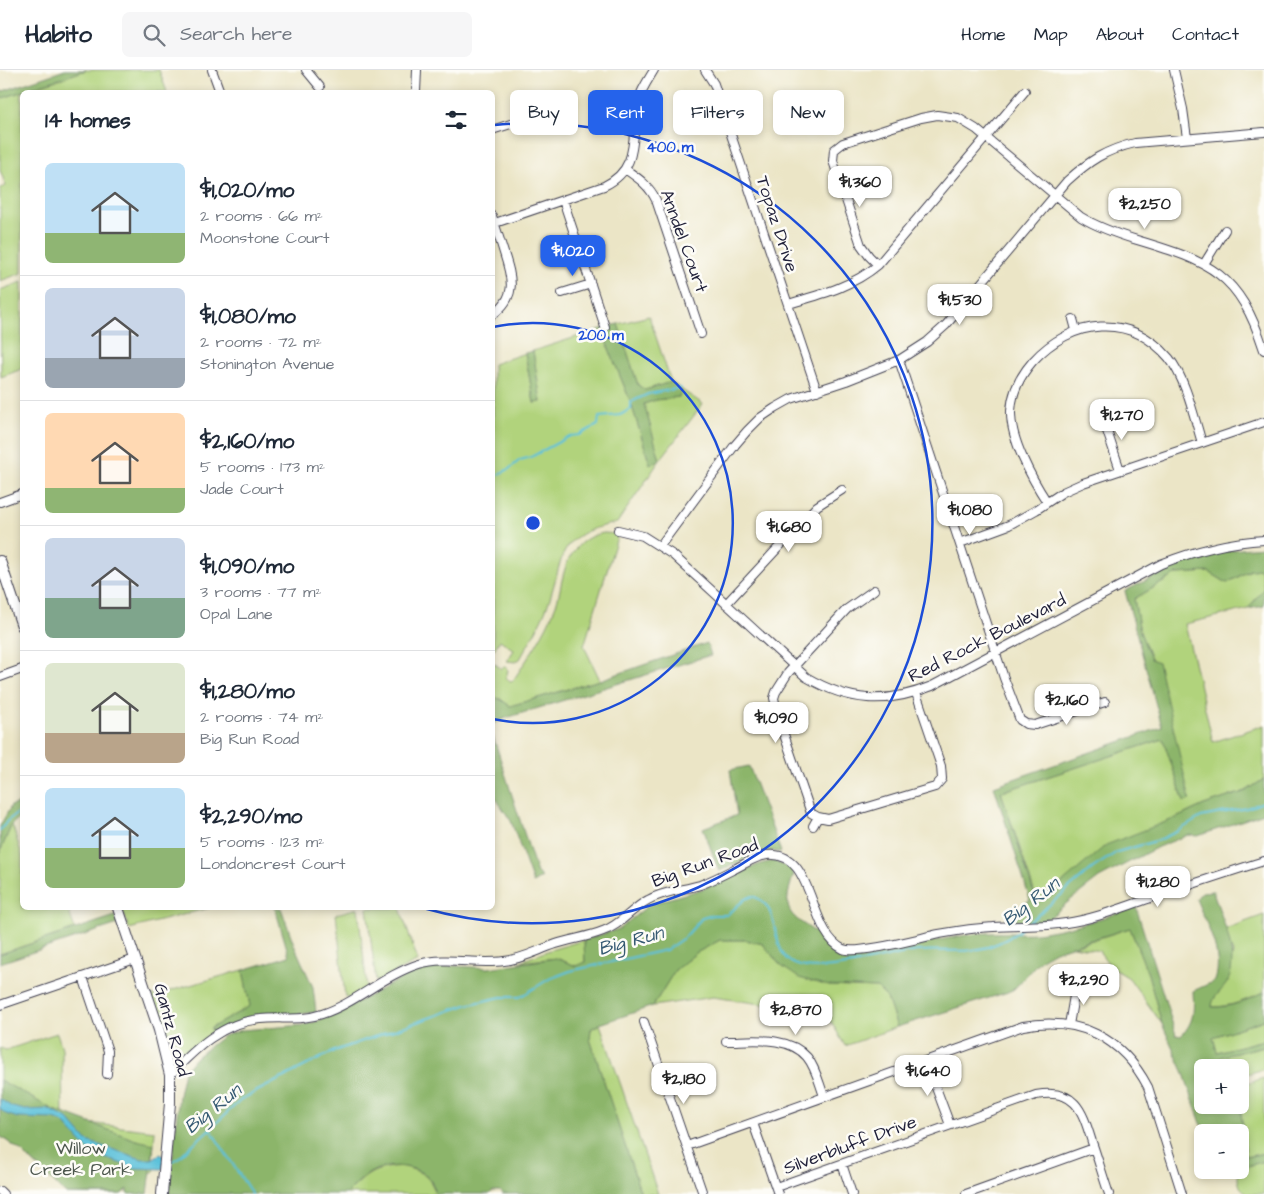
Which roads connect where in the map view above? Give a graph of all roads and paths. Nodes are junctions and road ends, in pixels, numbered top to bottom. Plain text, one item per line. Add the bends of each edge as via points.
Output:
1 (212, 70) edge
2 (306, 70) edge
3 (417, 70) edge
4 (654, 70) edge
5 (704, 70) edge
6 (1174, 70) edge
7 (320, 87) dead end
8 (219, 90) edge
9 (416, 90) edge
10 (1025, 91) dead end
11 (510, 124) edge
12 (495, 129) edge
13 (1264, 132) edge
14 (986, 138) junction
15 (1188, 138) junction
16 (826, 146) dead end
17 (834, 150) junction
18 (625, 169) junction
19 (1055, 196) junction
20 (563, 200) junction
21 (495, 219) edge
22 (495, 222) edge
23 (1225, 230) dead end
24 (1204, 264) junction
25 (878, 265) junction
26 (591, 284) junction
27 (562, 293) dead end
28 (788, 304) junction
29 (495, 312) edge
30 (1073, 319) dead end
31 (605, 327) dead end
32 (1076, 330) junction
33 (701, 334) dead end
34 (1264, 350) edge
35 (899, 360) junction
36 (817, 391) junction
37 (1103, 419) dead end
38 (1264, 422) edge
39 (1202, 443) junction
40 (1120, 470) junction
41 (842, 490) dead end
42 (20, 495) edge
43 (0, 502) edge
44 (1047, 502) junction
45 (618, 530) dead end
46 (1264, 540) edge
47 (960, 543) junction
48 (660, 546) junction
49 (0, 561) edge
50 (874, 590) dead end
51 (726, 604) junction
52 (20, 620) edge
53 (996, 652) junction
54 (794, 667) junction
55 (20, 670) edge
56 (0, 677) edge
57 (916, 693) junction
58 (1105, 702) dead end
59 (1026, 724) junction
60 (1022, 733) dead end
61 (942, 779) junction
62 (950, 784) dead end
63 (818, 817) junction
64 (813, 826) dead end
65 (1264, 861) edge
66 (119, 910) edge
67 (136, 959) junction
68 (83, 977) junction
69 (1076, 984) dead end
70 (0, 1005) edge
71 (644, 1022) dead end
72 (1069, 1025) junction
73 (726, 1041) dead end
74 (926, 1061) junction
75 (106, 1074) dead end
76 (170, 1076) junction
77 (824, 1096) junction
78 (753, 1122) junction
79 (950, 1125) junction
80 (687, 1146) junction
81 (1094, 1148) junction
82 (842, 1164) junction
83 (0, 1191) edge
84 (777, 1191) edge
85 (4, 1194) edge
86 (162, 1194) edge
87 (703, 1194) edge
88 (852, 1194) edge
89 (966, 1194) edge
90 (1109, 1194) edge
91 (1182, 1194) edge

1 - 8 street
2 - 7 street
3 - 9 street
4 - 18 street via 639,99 633,147
5 - 28 street, Topaz Drive via 714,84
6 - 15 street
10 - 14 street
11 - 12 street
13 - 15 street
14 - 17 street via 958,118 937,115 843,143
14 - 19 street
14 - 25 street
15 - 19 street via 1134,143 1103,153 1067,181
16 - 17 street
17 - 25 street via 833,161 861,245
18 - 20 street via 612,182
18 - 33 street, Anndel Court via 646,185 656,200
19 - 24 street via 1106,230
19 - 35 street via 946,325
20 - 21 street
20 - 26 street
22 - 29 street via 512,277 511,292 504,305
23 - 24 street
24 - 34 street via 1237,292 1256,326
25 - 28 street via 849,284
26 - 27 street
26 - 31 street
28 - 36 street, Topaz Drive
30 - 32 street
32 - 39 street via 1100,326 1125,329 1147,339 1159,349 1169,359 1183,385
32 - 44 street via 1043,350 1021,376 1012,399 1013,428 1031,477
35 - 36 street
35 - 47 street
36 - 48 street via 790,399 747,430
37 - 40 street
38 - 39 street
39 - 40 street
40 - 44 street via 1083,483
41 - 51 street via 817,506
42 - 43 street
44 - 47 street via 1008,526
45 - 48 street, Red Rock Boulevard via 643,536
46 - 53 street, Red Rock Boulevard via 1219,546 1161,564
47 - 53 street
48 - 51 street, Red Rock Boulevard
49 - 52 main road
50 - 54 street via 847,609
51 - 54 street, Red Rock Boulevard
53 - 57 street, Red Rock Boulevard
53 - 59 street via 1020,720
54 - 57 street, Red Rock Boulevard via 825,688 845,695 884,699
54 - 63 street via 776,692 775,704 811,813
55 - 56 street
57 - 61 street via 941,766
58 - 59 street via 1035,725
59 - 60 street
61 - 62 street
61 - 63 street via 934,787 828,818
63 - 64 street
65 - 76 street, Big Run Road via 1085,920 990,927 849,950 828,936 804,878 796,867 780,857 767,855 705,883 646,900 613,927 522,957 487,963 443,960 421,964 324,1014 239,1023 210,1038
66 - 67 main road, Gantz Road
67 - 68 street
67 - 76 main road, Gantz Road
68 - 70 street
68 - 75 street via 108,1051
69 - 72 street
71 - 80 street
72 - 74 street via 1038,1023 1023,1026
72 - 91 street via 1107,1039 1141,1073
73 - 77 street via 774,1041 796,1048 814,1068
74 - 77 street
74 - 79 street
76 - 86 main road, Gantz Road
77 - 78 street
78 - 80 street
78 - 84 street
79 - 81 street, Silverbluff Drive via 1036,1095 1058,1094 1081,1110
79 - 82 street, Silverbluff Drive
80 - 87 street
81 - 89 street
81 - 90 street
82 - 84 street, Silverbluff Drive
82 - 88 street
83 - 85 street

